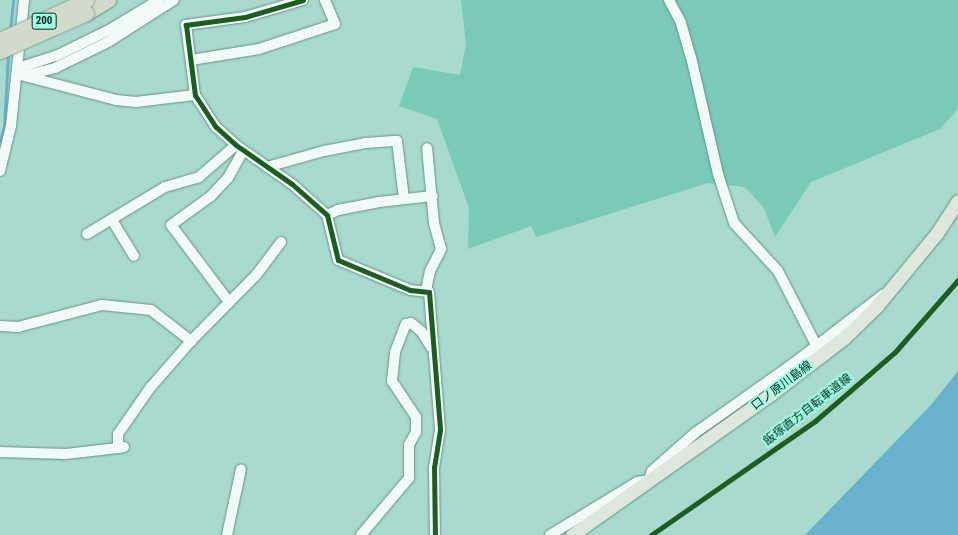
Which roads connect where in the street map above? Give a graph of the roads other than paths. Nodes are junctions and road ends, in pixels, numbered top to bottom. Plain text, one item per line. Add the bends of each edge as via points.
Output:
1 (24, 0) edge
2 (108, 0) edge
3 (159, 0) edge
4 (174, 0) edge
5 (303, 0) edge
6 (325, 0) edge
7 (669, 0) edge
8 (86, 7) edge
9 (0, 40) edge
10 (0, 51) edge
11 (190, 60) junction
12 (20, 73) junction
13 (195, 95) junction
14 (240, 148) junction
15 (427, 148) dead end
16 (267, 167) junction
17 (0, 171) edge
18 (433, 196) junction
19 (404, 199) junction
20 (958, 201) edge
21 (327, 215) junction
22 (112, 220) junction
23 (87, 234) dead end
24 (281, 242) dead end
25 (134, 256) dead end
26 (890, 290) junction
27 (426, 291) junction
28 (229, 302) junction
29 (0, 326) edge
30 (191, 341) junction
31 (816, 345) junction
32 (432, 348) junction
33 (0, 452) edge
34 (241, 469) dead end
35 (649, 480) junction
36 (227, 535) edge
37 (361, 535) edge
38 (435, 535) edge
39 (550, 535) edge
40 (572, 535) edge

1 - 12 street
2 - 8 highway, 200
3 - 12 street via 109,30
4 - 12 street via 108,42 55,68
5 - 11 street via 245,16 186,25
6 - 11 street via 335,24 258,49
7 - 31 street via 691,57 718,174 734,223 778,271
8 - 9 highway, 200, bridge
8 - 10 highway, 200, bridge
11 - 13 street
12 - 13 street via 50,84 116,100 136,102
12 - 17 street
13 - 14 street via 216,127
14 - 16 street
14 - 22 street via 200,177 165,187
14 - 28 street via 228,178 211,196 171,225
15 - 18 street
16 - 19 street via 324,151 366,143 397,141
16 - 21 street via 292,184
18 - 19 street
18 - 27 street via 434,222 441,249 430,271
19 - 21 street via 338,210
20 - 26 main road, 口ノ原川島線 via 937,234
21 - 27 street via 338,260 410,290
22 - 23 street
22 - 25 street
24 - 28 street via 257,274
26 - 31 street
26 - 35 main road, 口ノ原川島線 via 850,332 820,357
27 - 32 street via 430,295
28 - 30 street
29 - 30 street via 18,327 102,305 151,310
30 - 33 street via 126,419 118,434 121,448 66,454
31 - 35 street via 689,438 652,471
32 - 37 street via 421,331 411,323 406,324 394,352 392,381 416,417 416,432 409,445 409,478
32 - 38 street via 440,430 434,467
34 - 36 street
35 - 39 street via 637,482
35 - 40 main road, 口ノ原川島線

